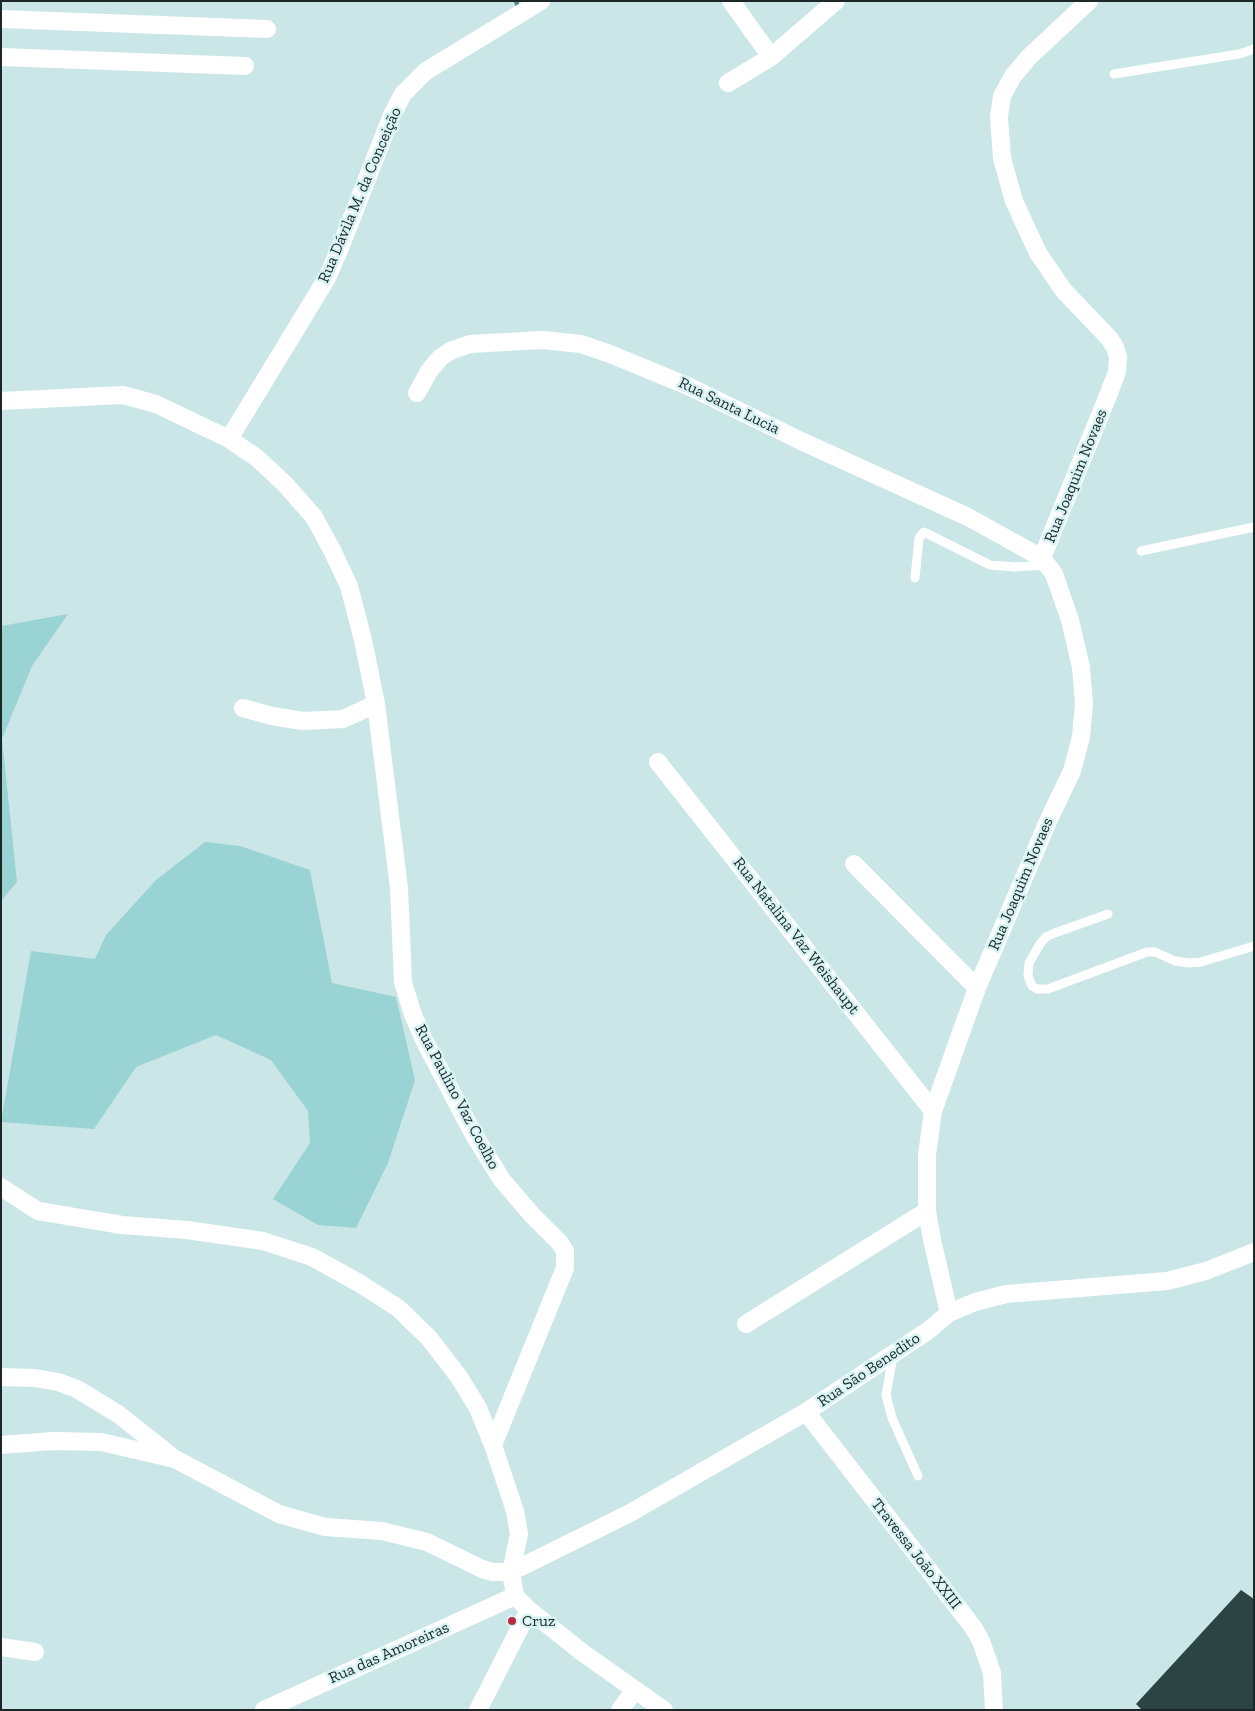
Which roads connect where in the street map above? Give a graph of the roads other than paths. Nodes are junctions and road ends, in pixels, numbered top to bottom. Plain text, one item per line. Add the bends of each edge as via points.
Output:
1 (542, 1) edge
2 (731, 1) edge
3 (836, 1) edge
4 (1089, 1) edge
5 (1, 19) edge
6 (267, 29) dead end
7 (1254, 50) edge
8 (1, 57) edge
9 (771, 57) junction
10 (245, 66) dead end
11 (1114, 74) dead end
12 (728, 83) dead end
13 (417, 393) dead end
14 (1, 401) edge
15 (229, 439) junction
16 (1254, 527) edge
17 (1141, 551) dead end
18 (1044, 562) junction
19 (915, 578) dead end
20 (376, 704) junction
21 (243, 708) dead end
22 (658, 762) dead end
23 (854, 864) dead end
24 (1108, 914) dead end
25 (1254, 946) edge
26 (977, 988) junction
27 (933, 1111) junction
28 (1, 1187) edge
29 (928, 1211) junction
30 (1254, 1252) edge
31 (949, 1313) junction
32 (746, 1324) dead end
33 (894, 1354) junction
34 (1, 1377) edge
35 (806, 1412) junction
36 (1, 1445) edge
37 (493, 1445) junction
38 (175, 1459) junction
39 (918, 1476) dead end
40 (511, 1572) junction
41 (515, 1596) junction
42 (529, 1610) junction
43 (1, 1647) edge
44 (35, 1652) dead end
45 (635, 1690) junction
46 (264, 1710) edge
47 (478, 1710) edge
48 (620, 1710) edge
49 (664, 1710) edge
50 (994, 1710) edge

1 - 15 street, Rua Dávila M. da Conceição via 426,71 404,94 392,115 327,278
2 - 9 street
3 - 9 street
4 - 18 street, Rua Joaquim Novaes via 1013,76 1002,96 999,117 1002,158 1014,201 1038,253 1064,290 1112,342 1118,357 1117,372
5 - 6 street
7 - 11 lane
8 - 10 street
9 - 12 street
13 - 18 street, Rua Santa Lucia via 440,358 470,344 542,340 581,344 688,386 968,517
14 - 15 street, Rua Paulino Vaz Coelho via 123,395 156,404
15 - 20 street, Rua Paulino Vaz Coelho via 257,458 314,517 349,586
16 - 17 lane
18 - 19 lane via 1015,567 990,564 924,532 919,538
18 - 26 street, Rua Joaquim Novaes via 1054,574 1070,620 1081,667 1084,703 1081,738 1072,771
20 - 21 street via 343,719 302,721
20 - 37 street, Rua Paulino Vaz Coelho via 399,888 403,982 412,1012 474,1136 497,1172 566,1251 565,1268
22 - 27 street, Rua Natalina Vaz Weishaupt
23 - 26 street
24 - 25 lane via 1046,937 1029,963 1028,976 1032,986 1048,989 1147,952 1189,963
26 - 27 street, Rua Joaquim Novaes
27 - 29 street, Rua Joaquim Novaes via 927,1156
28 - 37 street via 38,1211 122,1225 262,1241 312,1258 398,1308 429,1338 478,1408
29 - 31 street, Rua Joaquim Novaes
29 - 32 street
30 - 31 street, Rua São Benedito via 1167,1281 1006,1294
31 - 33 street, Rua São Benedito
33 - 35 street, Rua São Benedito
33 - 39 lane via 886,1395 892,1418
34 - 38 street via 35,1378 77,1389 118,1414
35 - 40 street, Rua São Benedito via 630,1513
35 - 50 street, Travessa João XXIII via 973,1626 992,1673
36 - 38 street via 101,1442
37 - 40 street via 515,1511 519,1534
38 - 40 street via 279,1514 325,1527 382,1532 427,1542 482,1569
40 - 41 street
41 - 42 street
41 - 46 street, Rua das Amoreiras
42 - 45 street
42 - 47 street
43 - 44 street
45 - 48 street
45 - 49 street

